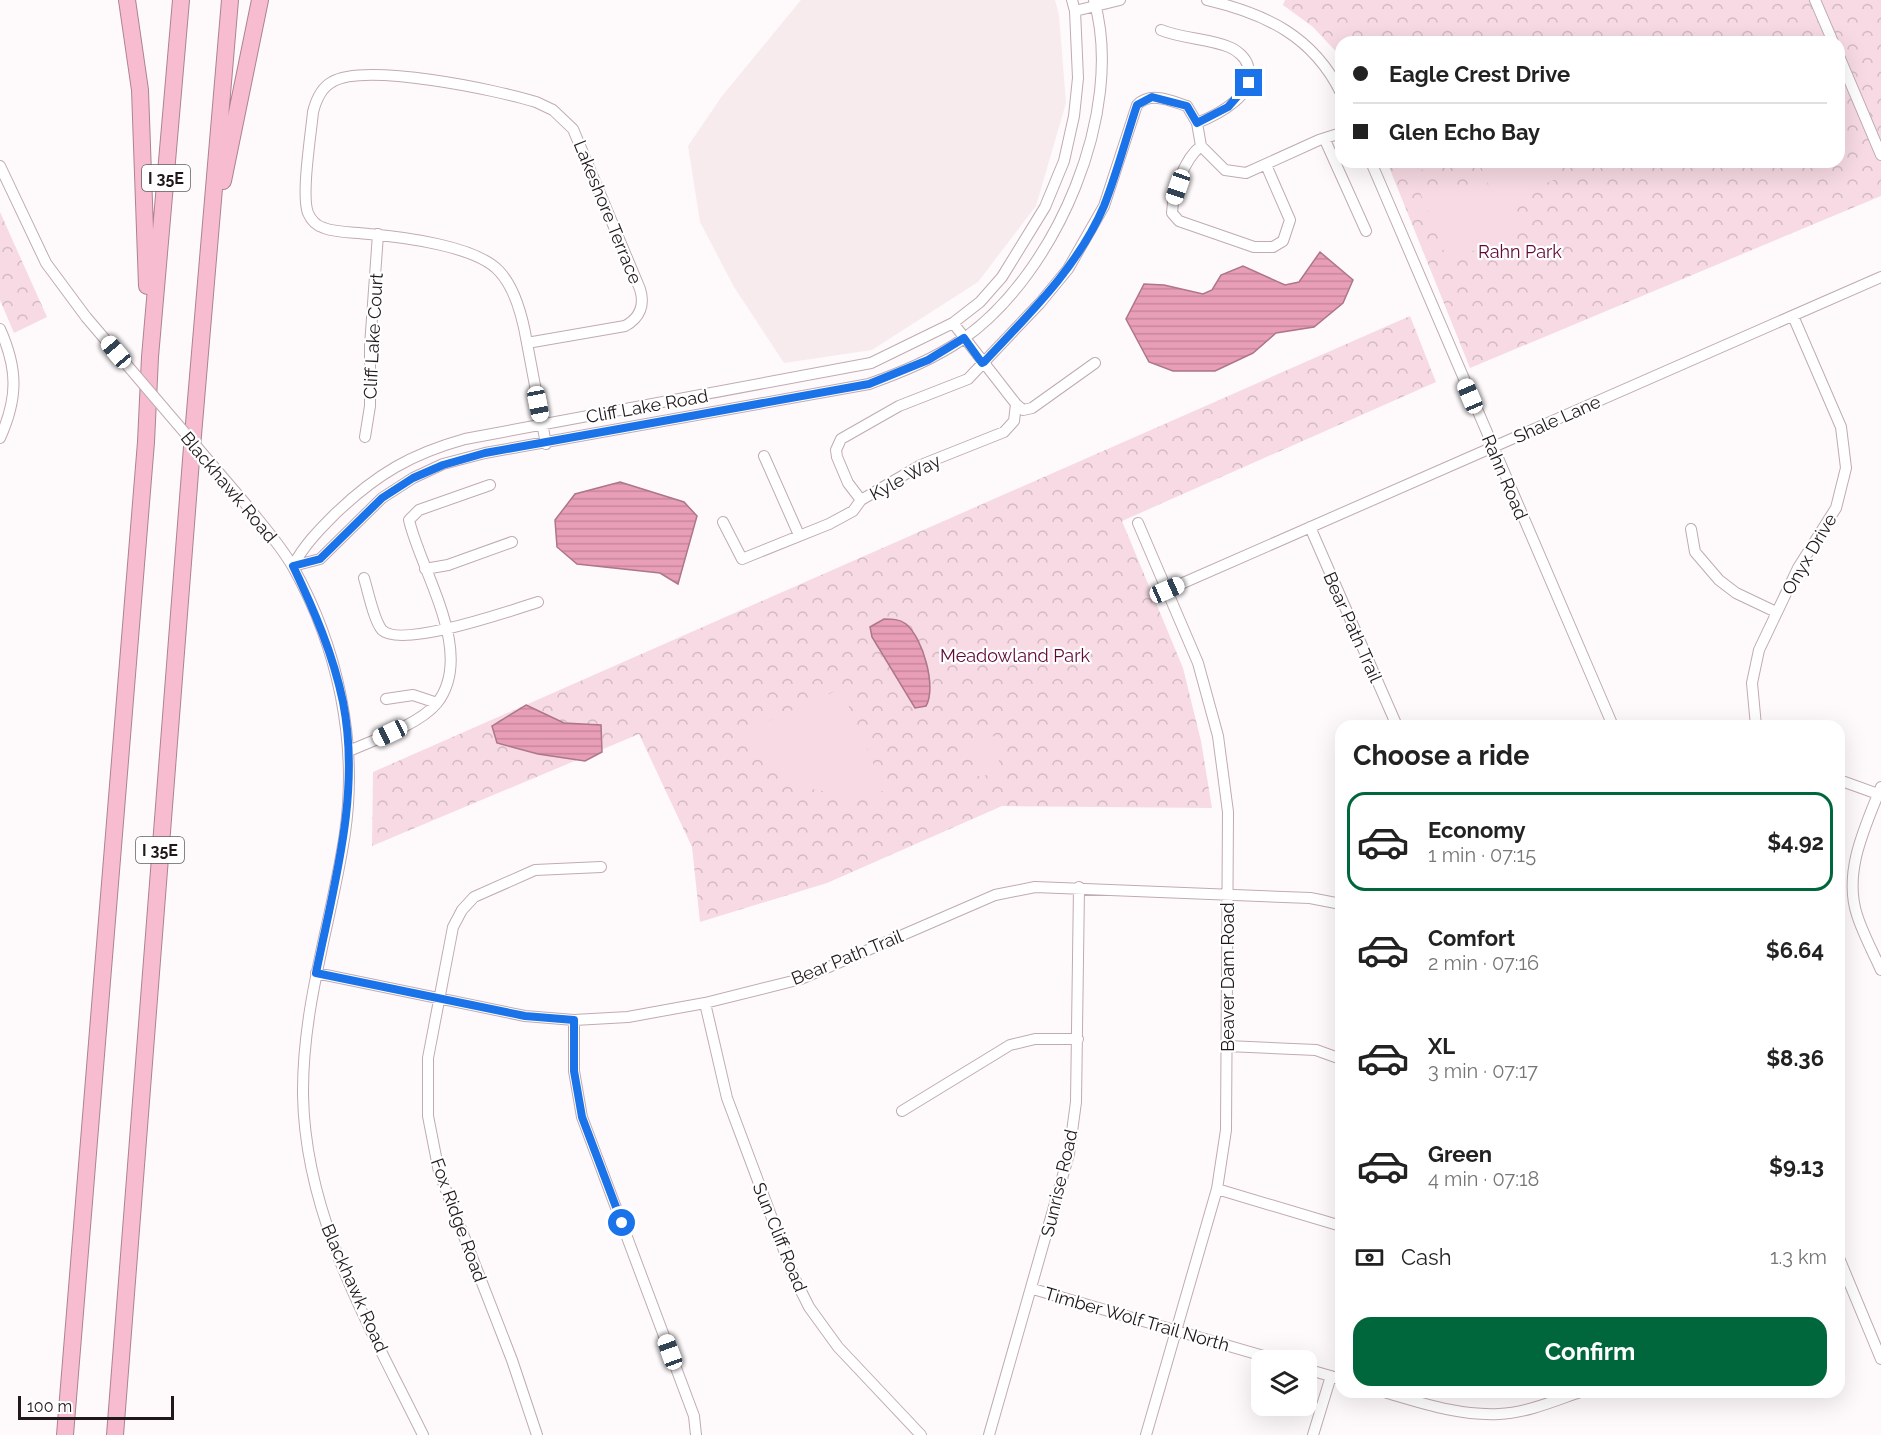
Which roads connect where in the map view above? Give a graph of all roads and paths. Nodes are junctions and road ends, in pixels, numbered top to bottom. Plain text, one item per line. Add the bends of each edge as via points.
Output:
1 (114, 0) edge
2 (127, 0) edge
3 (181, 0) edge
4 (230, 0) edge
5 (260, 0) edge
6 (1120, 0) edge
7 (1207, 0) edge
8 (1815, 0) edge
9 (1095, 3) edge
10 (1073, 5) edge
11 (1161, 30) dead end
12 (1830, 36) edge
13 (1845, 71) edge
14 (1335, 80) edge
15 (140, 90) junction
16 (1197, 123) junction
17 (1335, 135) edge
18 (1324, 140) junction
19 (1201, 146) junction
20 (1881, 155) edge
21 (1335, 164) edge
22 (1266, 165) junction
23 (0, 166) edge
24 (1337, 168) edge
25 (1374, 168) edge
26 (5, 190) edge
27 (1366, 231) dead end
28 (378, 234) junction
29 (207, 264) junction
30 (1881, 277) edge
31 (1793, 316) junction
32 (953, 323) junction
33 (0, 329) edge
34 (964, 338) junction
35 (527, 343) junction
36 (150, 357) junction
37 (982, 363) junction
38 (1095, 363) dead end
39 (1016, 404) junction
40 (542, 425) junction
41 (365, 437) dead end
42 (0, 438) edge
43 (546, 444) junction
44 (1492, 447) junction
45 (764, 456) dead end
46 (490, 485) dead end
47 (861, 501) junction
48 (723, 522) dead end
49 (1137, 523) dead end
50 (1310, 527) junction
51 (1691, 529) dead end
52 (799, 535) junction
53 (512, 543) dead end
54 (293, 566) junction
55 (425, 569) junction
56 (364, 578) dead end
57 (1167, 590) junction
58 (538, 602) dead end
59 (1776, 612) junction
60 (447, 629) junction
61 (386, 699) dead end
62 (437, 704) junction
63 (1393, 720) edge
64 (1610, 720) edge
65 (1755, 720) edge
66 (349, 751) junction
67 (1845, 782) edge
68 (1880, 792) edge
69 (600, 867) dead end
70 (1079, 887) junction
71 (1228, 894) junction
72 (1335, 903) edge
73 (1881, 970) edge
74 (316, 973) junction
75 (438, 998) junction
76 (705, 1003) junction
77 (574, 1020) junction
78 (1078, 1039) junction
79 (1227, 1046) junction
80 (1335, 1057) edge
81 (902, 1111) dead end
82 (1217, 1189) junction
83 (1335, 1224) edge
84 (1845, 1272) edge
85 (1033, 1288) junction
86 (1176, 1331) junction
87 (1251, 1353) edge
88 (1881, 1359) edge
89 (1317, 1372) edge
90 (1335, 1378) edge
91 (1335, 1381) edge
92 (1405, 1398) edge
93 (1563, 1398) edge
94 (66, 1435) edge
95 (115, 1435) edge
96 (423, 1435) edge
97 (537, 1435) edge
98 (696, 1435) edge
99 (921, 1435) edge
100 (989, 1435) edge
101 (1146, 1435) edge
102 (1314, 1435) edge

1 - 15 highway
2 - 15 highway
3 - 36 highway, I 35E
4 - 29 highway, I 35E
5 - 29 highway
6 - 9 street
7 - 14 street via 1269,20 1316,55
8 - 12 street
9 - 10 street
9 - 34 street, Cliff Lake Road via 1102,75 1086,157 1069,202 1029,271
10 - 32 street, Cliff Lake Road via 1078,78 1064,161 1045,207 1002,277 980,302
11 - 16 street via 1229,47 1246,60 1249,83 1228,107
13 - 20 street
15 - 36 highway
16 - 19 street
16 - 37 street via 1187,106 1165,99 1152,97 1137,105 1104,206 1068,269
17 - 18 street
18 - 21 street
18 - 22 street
19 - 22 street via 1225,170 1246,173
19 - 22 street via 1190,154 1172,213 1179,221 1265,248 1282,242 1290,220
23 - 26 street, Blackhawk Road
24 - 27 street
25 - 44 street, Rahn Road
26 - 54 street, Blackhawk Road, bridge via 46,263 86,317 249,508
28 - 35 street, Lakeshore Terrace via 473,252 488,260 509,286
28 - 35 street, Lakeshore Terrace via 327,229 307,211 313,112 317,99 331,82 351,76 394,74 527,99 553,110 573,129 582,146 642,301 639,314 625,326
28 - 41 street, Cliff Lake Court via 370,406
29 - 95 highway, I 35E
30 - 31 street, Shale Lane
31 - 44 street, Shale Lane
31 - 59 street, Onyx Drive via 1841,427 1846,468 1836,508
32 - 34 street
32 - 40 street, Cliff Lake Road via 871,363
33 - 42 street via 9,350 15,390
34 - 37 street
34 - 43 street, Cliff Lake Road via 928,360 869,384
35 - 40 street, Lakeshore Terrace
36 - 94 highway, I 35E
37 - 39 street
37 - 47 street via 968,379 899,406 841,439 837,457
38 - 39 street via 1032,408 1023,410
39 - 47 street, Kyle Way via 1014,421 1004,432 921,465
40 - 43 street, Lakeshore Terrace
40 - 54 street, Cliff Lake Road via 465,438 397,464 364,486 313,536
43 - 54 street, Cliff Lake Road via 485,453 413,478 382,498 320,559
44 - 50 street, Shale Lane
44 - 64 street, Rahn Road
45 - 52 street
46 - 55 street via 413,513 409,520
47 - 52 street, Kyle Way via 853,511
48 - 52 street, Kyle Way via 742,559
49 - 57 street, Beaver Dam Road
50 - 57 street, Shale Lane
50 - 63 street, Bear Path Trail
51 - 59 street via 1695,552 1719,580 1736,593
53 - 55 street
54 - 66 street, Blackhawk Road via 332,657
55 - 60 street
56 - 60 street via 381,629 387,633
57 - 71 street, Beaver Dam Road via 1198,663 1218,736 1228,812
58 - 60 street
59 - 65 street, Onyx Drive via 1759,650 1752,683
60 - 62 street via 453,656 448,682
61 - 62 street via 413,695
62 - 66 street via 405,725
66 - 74 street, Blackhawk Road via 345,832
67 - 68 street
68 - 73 street via 1854,861 1852,886 1857,914
69 - 75 street, Fox Ridge Road via 535,870 474,897 453,927
70 - 71 street, Bear Path Trail
70 - 76 street, Bear Path Trail via 1035,887 995,895 801,978
70 - 78 street, Sunrise Road
71 - 72 street, Bear Path Trail
71 - 79 street, Beaver Dam Road
74 - 75 street, Bear Path Trail
74 - 96 street, Blackhawk Road via 305,1040 303,1095 308,1150 321,1212 344,1271
75 - 77 street, Bear Path Trail via 525,1016
75 - 97 street, Fox Ridge Road via 428,1058 428,1116 439,1172
76 - 77 street, Bear Path Trail via 628,1017
76 - 99 street, Sun Cliff Road via 727,1098 794,1277 809,1307 838,1347
77 - 98 street via 574,1071 582,1117 694,1416
78 - 81 street via 1035,1039 1010,1045
78 - 85 street, Sunrise Road via 1069,1154
79 - 80 street via 1316,1050
79 - 82 street, Beaver Dam Road via 1226,1130
82 - 83 street
82 - 86 street, Beaver Dam Road
84 - 88 street
85 - 86 street, Timber Wolf Trail North
85 - 100 street, Sunrise Road
86 - 87 street, Timber Wolf Trail North
86 - 101 street, Beaver Dam Road
89 - 90 street
91 - 102 street
92 - 93 street via 1446,1410 1500,1414

